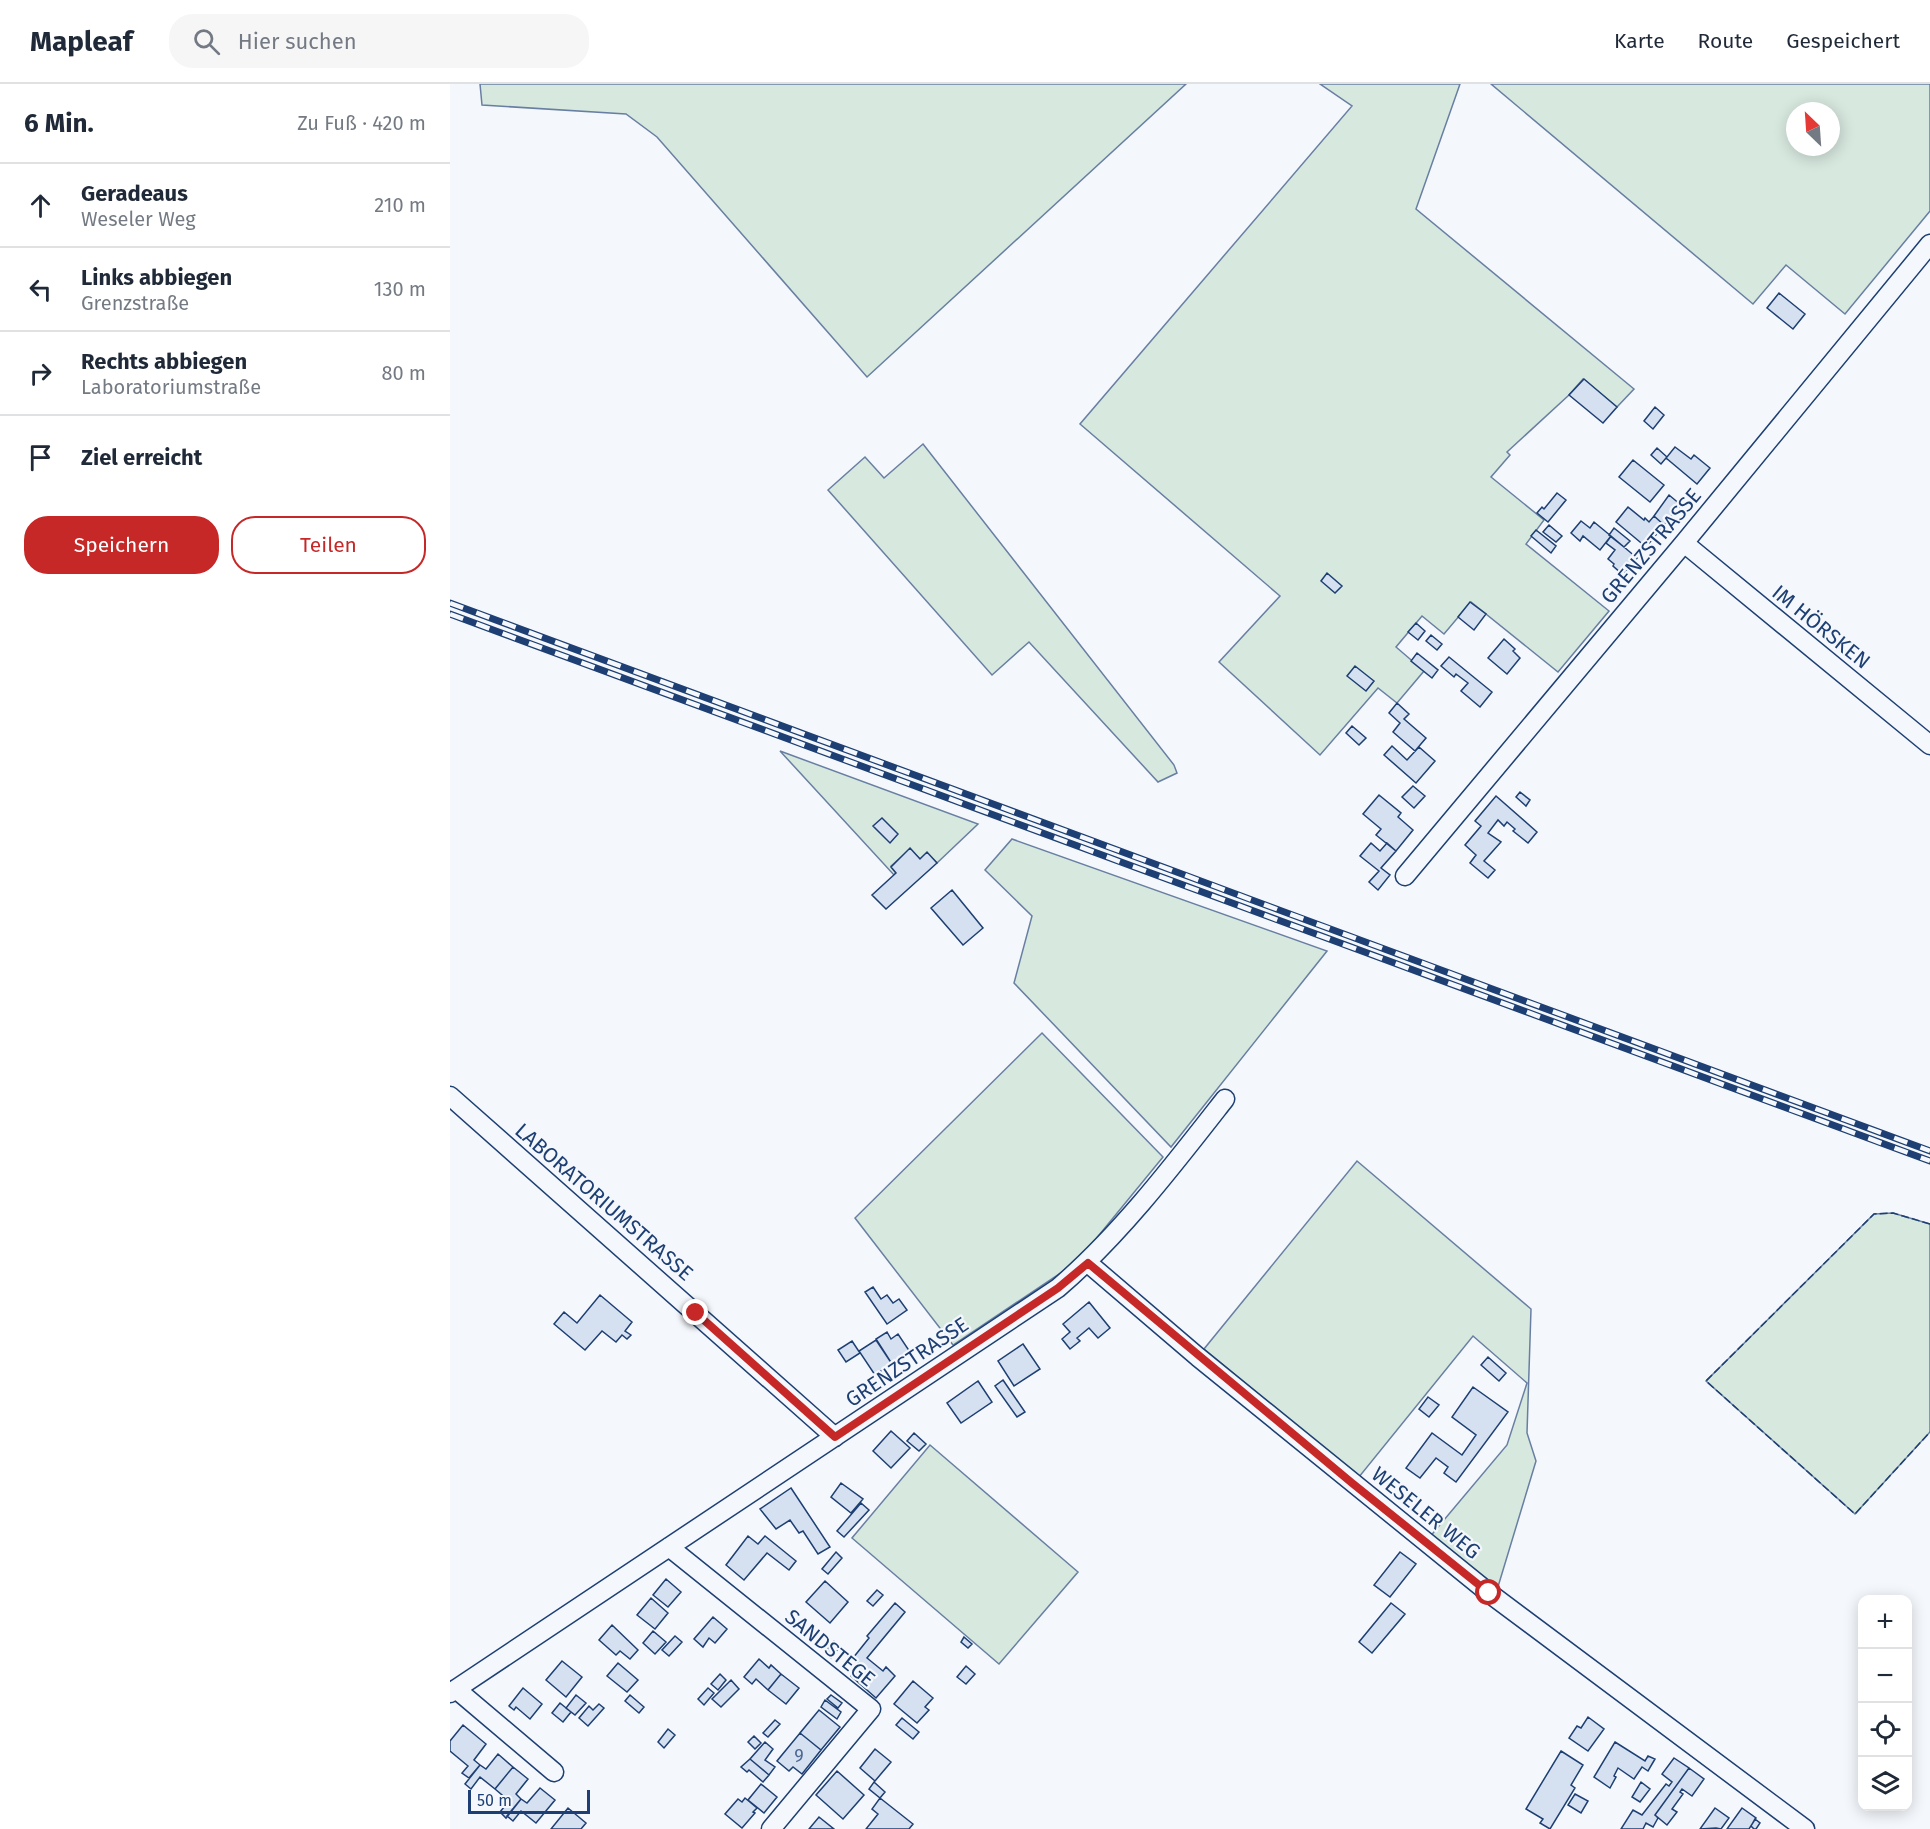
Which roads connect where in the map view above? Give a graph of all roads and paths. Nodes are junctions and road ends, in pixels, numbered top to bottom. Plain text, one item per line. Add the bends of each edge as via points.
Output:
1 (1930, 244) edge
2 (1684, 543) junction
3 (1930, 745) edge
4 (1405, 876) dead end
5 (450, 1096) edge
6 (1225, 1099) dead end
7 (1088, 1263) junction
8 (835, 1437) junction
9 (669, 1547) junction
10 (453, 1691) edge
11 (554, 1772) dead end
12 (771, 1829) edge
13 (1805, 1829) edge

1 - 2 street, GRENZSTRASSE
2 - 3 street, IM HÖRSKEN
2 - 4 street, GRENZSTRASSE
5 - 8 street, LABORATORIUMSTRASSE
6 - 7 street, GRENZSTRASSE
7 - 8 street, GRENZSTRASSE via 1058,1288
7 - 13 street, WESELER WEG via 1489,1593
8 - 9 street, GRENZSTRASSE
9 - 10 street, GRENZSTRASSE
9 - 12 street, SANDSTEGE via 870,1709
10 - 11 street

